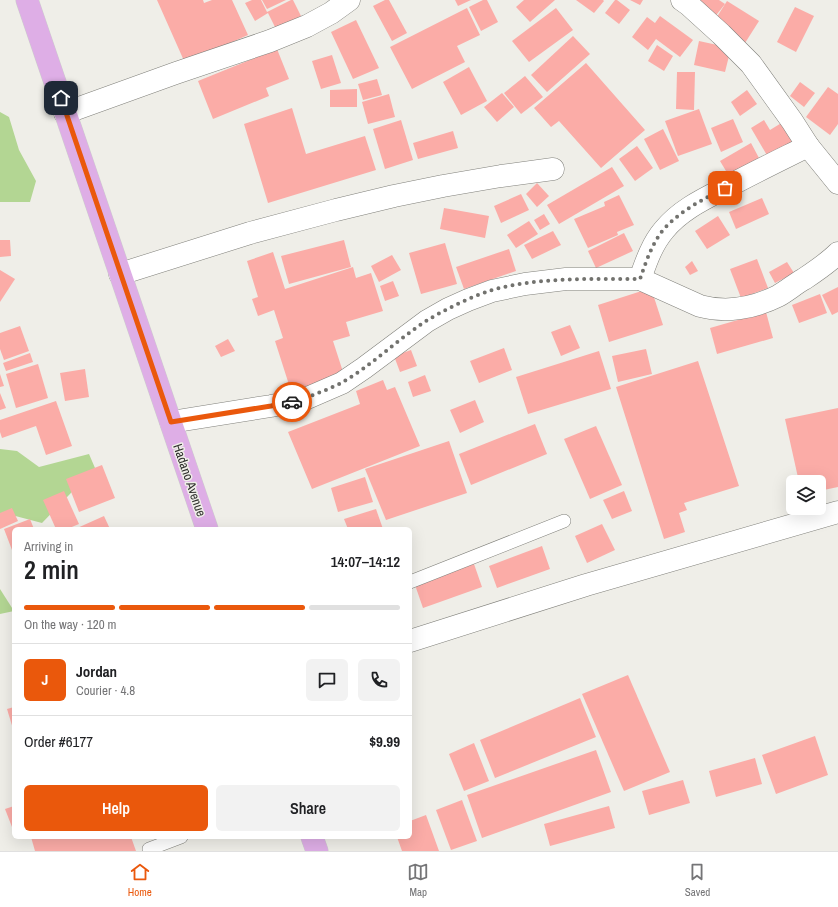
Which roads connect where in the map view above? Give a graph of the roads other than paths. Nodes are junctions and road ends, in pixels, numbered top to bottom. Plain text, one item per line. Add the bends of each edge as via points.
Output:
1 (27, 0) edge
2 (349, 0) edge
3 (682, 0) edge
4 (65, 113) junction
5 (808, 146) junction
6 (553, 169) dead end
7 (838, 183) edge
8 (838, 253) edge
9 (120, 274) junction
10 (640, 279) junction
11 (171, 422) junction
12 (838, 512) edge
13 (564, 521) dead end
14 (206, 527) edge
15 (412, 581) edge
16 (412, 640) edge
17 (176, 839) edge
18 (313, 839) edge
19 (150, 849) dead end
20 (317, 851) edge

1 - 4 main road, Hadano Avenue
2 - 4 street via 307,26 270,41
3 - 5 street via 751,64
4 - 9 main road, Hadano Avenue
5 - 7 street
5 - 10 street via 678,215 655,242
6 - 9 street via 443,186 336,210 250,233
8 - 10 street via 778,296 755,305 736,308 700,306
9 - 11 main road, Hadano Avenue
10 - 11 street via 566,279 492,291 442,312 342,383 305,399
11 - 14 main road, Hadano Avenue
12 - 16 street via 593,583
13 - 15 lane
17 - 19 lane
18 - 20 main road

